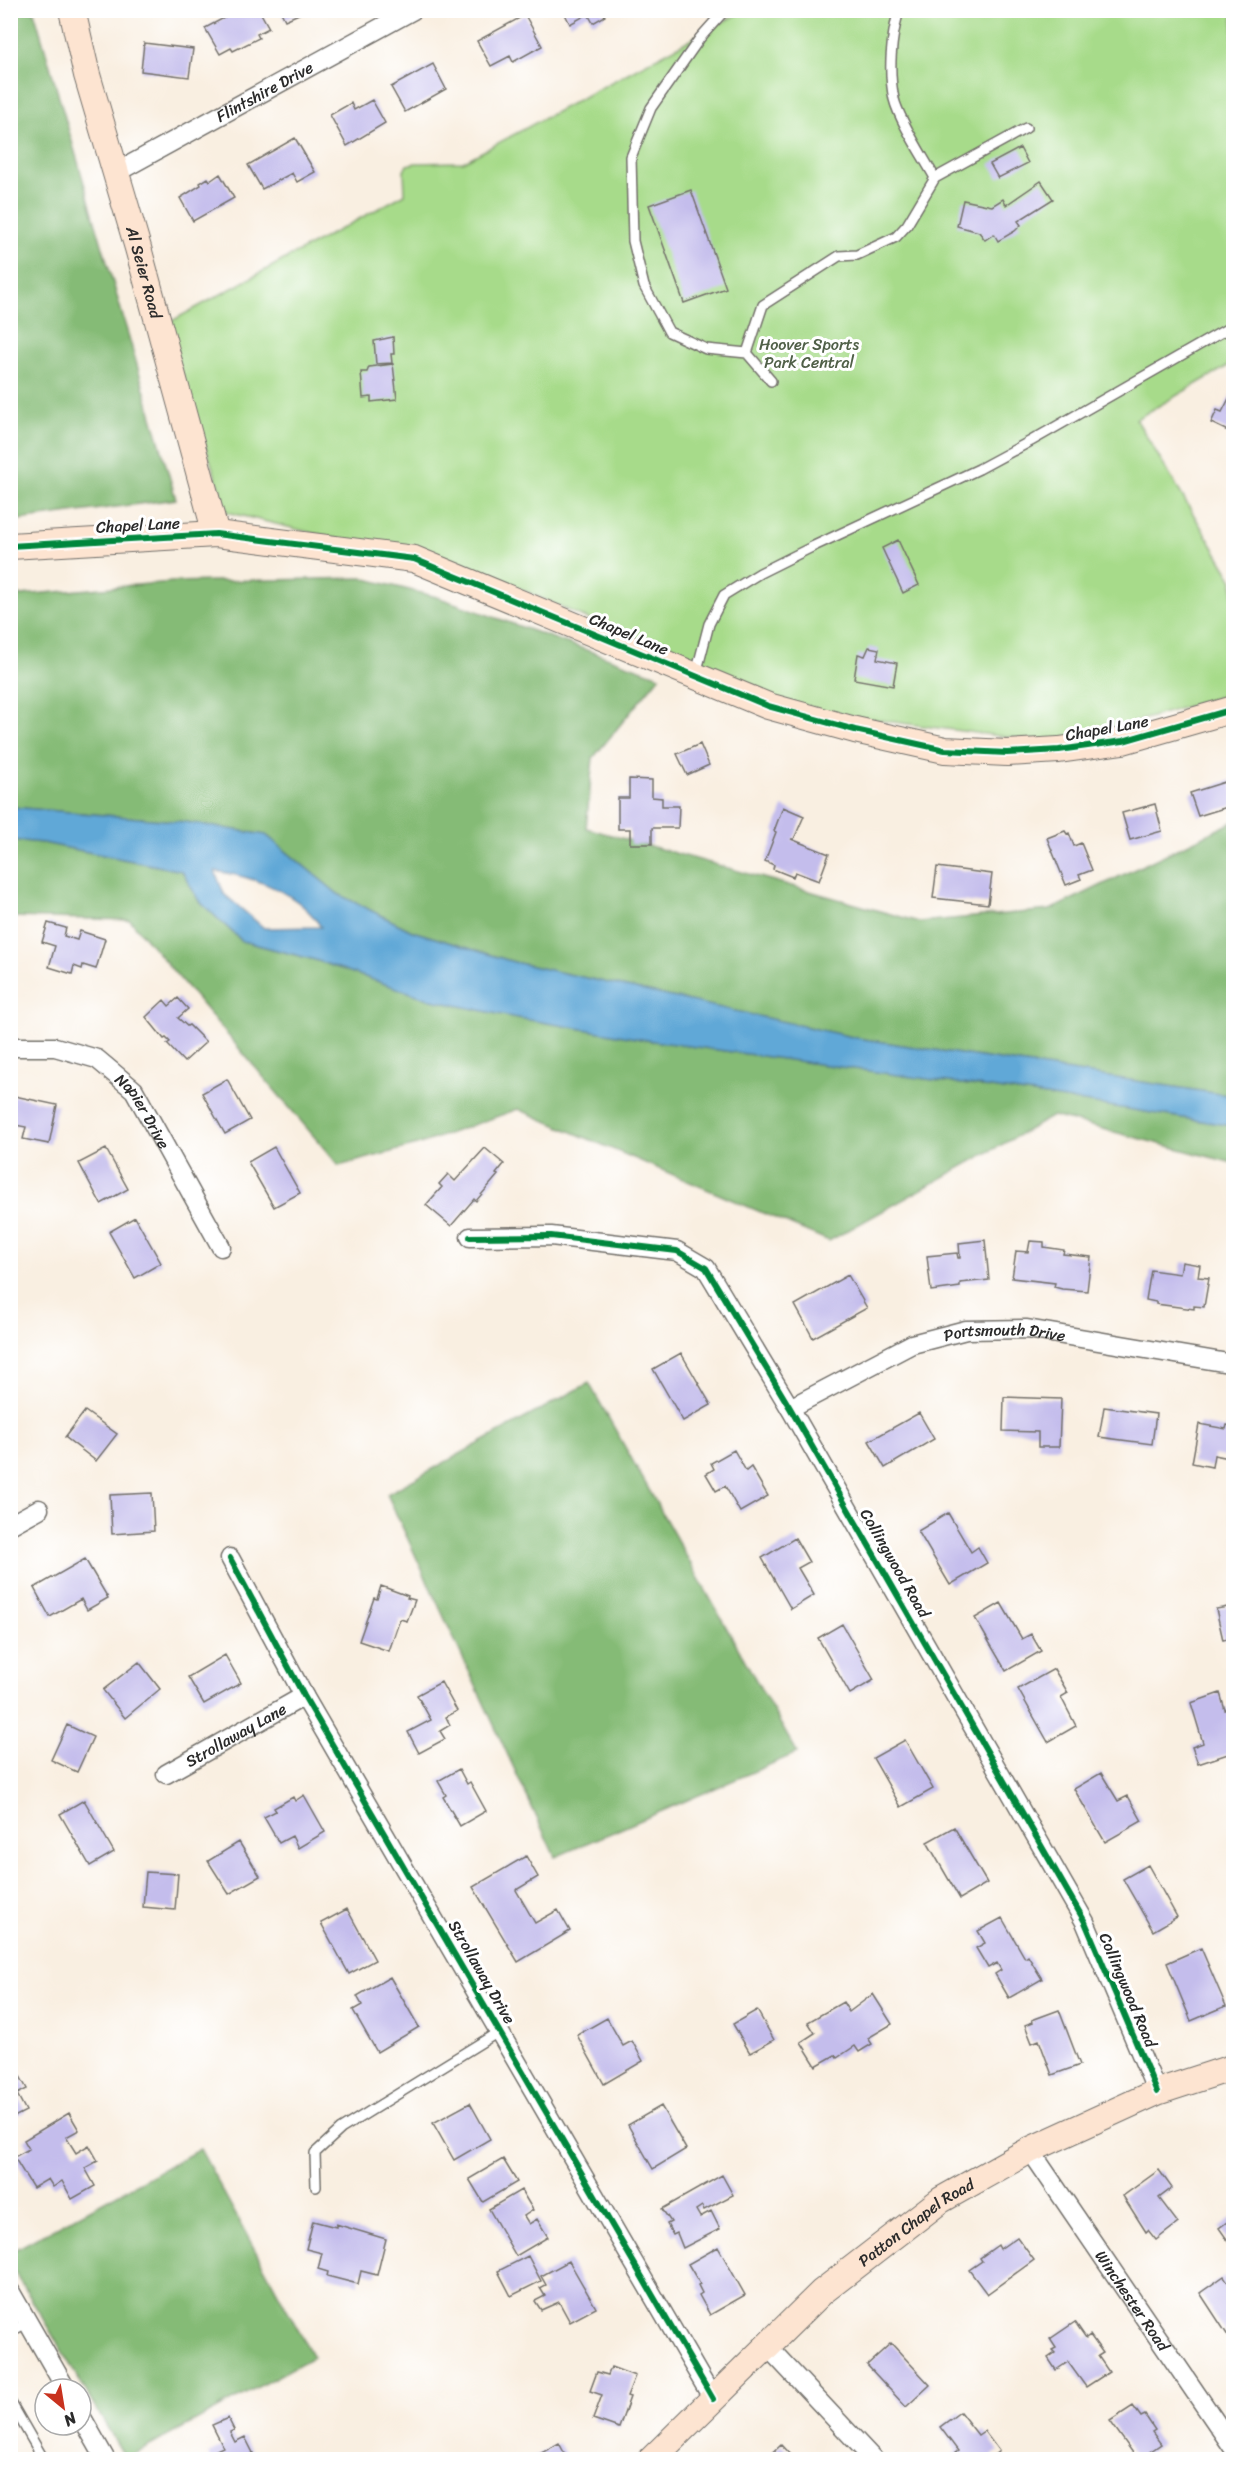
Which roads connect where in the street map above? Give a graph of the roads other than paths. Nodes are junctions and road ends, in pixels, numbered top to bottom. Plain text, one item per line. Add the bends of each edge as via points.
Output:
1 (72, 10) edge
2 (412, 10) edge
3 (725, 10) edge
4 (899, 10) edge
5 (1026, 128) dead end
6 (117, 172) junction
7 (935, 178) junction
8 (1233, 325) edge
9 (747, 353) junction
10 (771, 381) dead end
11 (216, 534) junction
12 (10, 546) edge
13 (695, 676) junction
14 (1233, 709) edge
15 (10, 1047) edge
16 (470, 1237) dead end
17 (221, 1247) dead end
18 (1233, 1364) edge
19 (790, 1408) junction
20 (39, 1509) dead end
21 (10, 1525) edge
22 (230, 1558) dead end
23 (304, 1696) junction
24 (166, 1774) dead end
25 (500, 2031) junction
26 (1233, 2067) edge
27 (1157, 2092) junction
28 (1030, 2150) junction
29 (316, 2187) dead end
30 (10, 2291) edge
31 (28, 2322) junction
32 (10, 2332) edge
33 (767, 2346) junction
34 (59, 2377) edge
35 (713, 2399) junction
36 (10, 2401) edge
37 (93, 2437) edge
38 (1233, 2449) edge
39 (44, 2460) edge
40 (106, 2460) edge
41 (651, 2460) edge
42 (874, 2460) edge

1 - 6 street, Al Seier Road
2 - 6 street, Flintshire Drive
3 - 9 lane via 700,38 651,108 631,157 633,241 644,286 669,332 706,349
4 - 7 lane via 891,60 894,100
5 - 7 lane
6 - 11 street, Al Seier Road
7 - 9 lane via 896,237 857,255 839,256 763,305
8 - 13 lane via 1031,441 823,541 724,596 709,624
9 - 10 lane
11 - 12 street, Chapel Lane
11 - 13 street, Chapel Lane via 414,559
13 - 14 street, Chapel Lane via 768,706 945,750 1007,753 1123,741
15 - 17 street, Napier Drive via 55,1047 97,1059 134,1090
16 - 19 street, Collingwood Road via 551,1236 677,1251 705,1268
18 - 19 street, Portsmouth Drive via 1027,1329 966,1330 912,1344
19 - 27 street, Collingwood Road via 1085,1922
20 - 21 street
22 - 23 street, Strollaway Drive
23 - 24 street, Strollaway Lane
23 - 25 street, Strollaway Drive
25 - 29 lane via 341,2128 315,2153
25 - 35 street, Strollaway Drive
26 - 27 street, Patton Chapel Road
27 - 28 street, Patton Chapel Road
28 - 33 street, Patton Chapel Road via 941,2200 822,2292
28 - 38 street, Winchester Road
30 - 31 street
31 - 32 lane
31 - 34 street
33 - 35 street, Patton Chapel Road
33 - 42 street
35 - 41 street, Patton Chapel Road
36 - 39 lane
37 - 40 street

